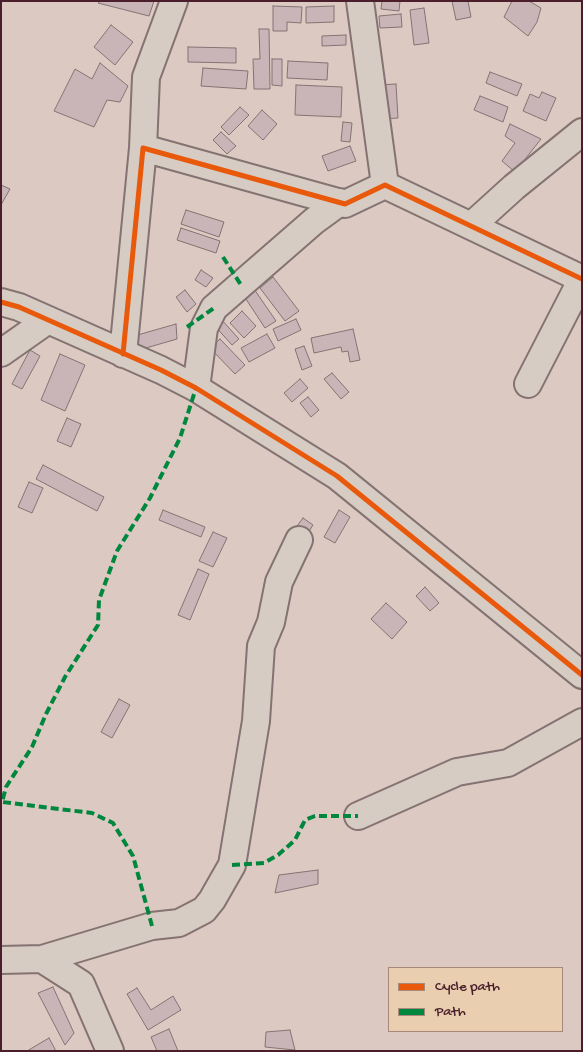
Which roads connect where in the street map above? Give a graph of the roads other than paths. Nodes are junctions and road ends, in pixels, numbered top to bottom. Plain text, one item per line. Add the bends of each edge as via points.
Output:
1 (174, 1) edge
2 (360, 1) edge
3 (582, 132) edge
4 (143, 148) junction
5 (385, 185) junction
6 (340, 202) junction
7 (470, 226) junction
8 (582, 279) edge
9 (1, 302) edge
10 (48, 320) junction
11 (1, 353) edge
12 (123, 354) junction
13 (528, 384) dead end
14 (196, 388) junction
15 (299, 540) dead end
16 (582, 675) edge
17 (582, 722) edge
18 (358, 816) dead end
19 (42, 959) junction
20 (1, 960) edge
21 (110, 1051) edge

1 - 4 street via 146,77
2 - 5 street
3 - 7 street
4 - 6 street
4 - 12 street
5 - 6 street via 345,204
5 - 7 street
6 - 14 street via 214,308 204,328
7 - 8 street
8 - 13 street
9 - 10 street
10 - 11 street
10 - 12 street
12 - 14 street
14 - 16 street via 337,476
15 - 19 street via 278,582 271,622 261,646 256,721 232,865 212,900 204,910 179,923 152,926
17 - 18 street via 508,763 456,772
19 - 20 street
19 - 21 street via 80,984

